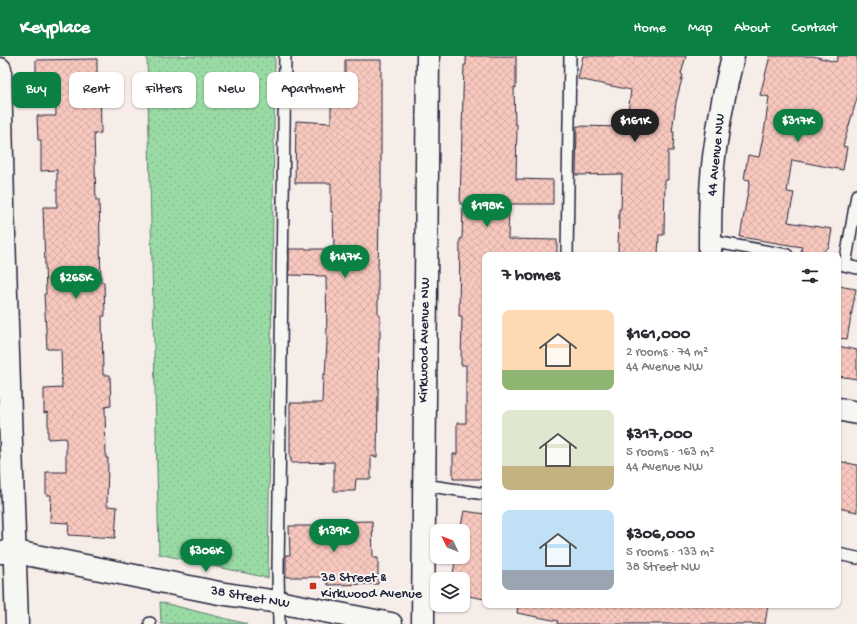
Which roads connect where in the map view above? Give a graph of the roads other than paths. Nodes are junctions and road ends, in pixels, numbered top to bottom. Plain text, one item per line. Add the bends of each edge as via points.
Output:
1 (285, 56) edge
2 (428, 56) edge
3 (570, 56) edge
4 (733, 56) edge
5 (0, 69) edge
6 (857, 195) edge
7 (2, 205) edge
8 (710, 248) edge
9 (567, 252) edge
10 (754, 252) edge
11 (841, 265) edge
12 (857, 268) edge
13 (841, 410) edge
14 (857, 413) edge
15 (424, 485) junction
16 (482, 494) edge
17 (8, 552) edge
18 (841, 555) edge
19 (857, 558) edge
20 (278, 602) junction
21 (17, 624) edge
22 (279, 624) edge
23 (391, 624) edge
24 (423, 624) edge

1 - 20 lane
2 - 15 street, Kirkwood Avenue NW
3 - 9 lane
4 - 8 street, 44 Avenue NW via 715,143
5 - 7 street
6 - 11 lane
7 - 17 street
8 - 10 lane
11 - 12 lane
13 - 14 street
15 - 16 lane
15 - 24 street, Kirkwood Avenue NW
17 - 20 street, 38 Street NW
17 - 21 street
18 - 19 lane
20 - 22 lane
20 - 23 street, 38 Street NW

